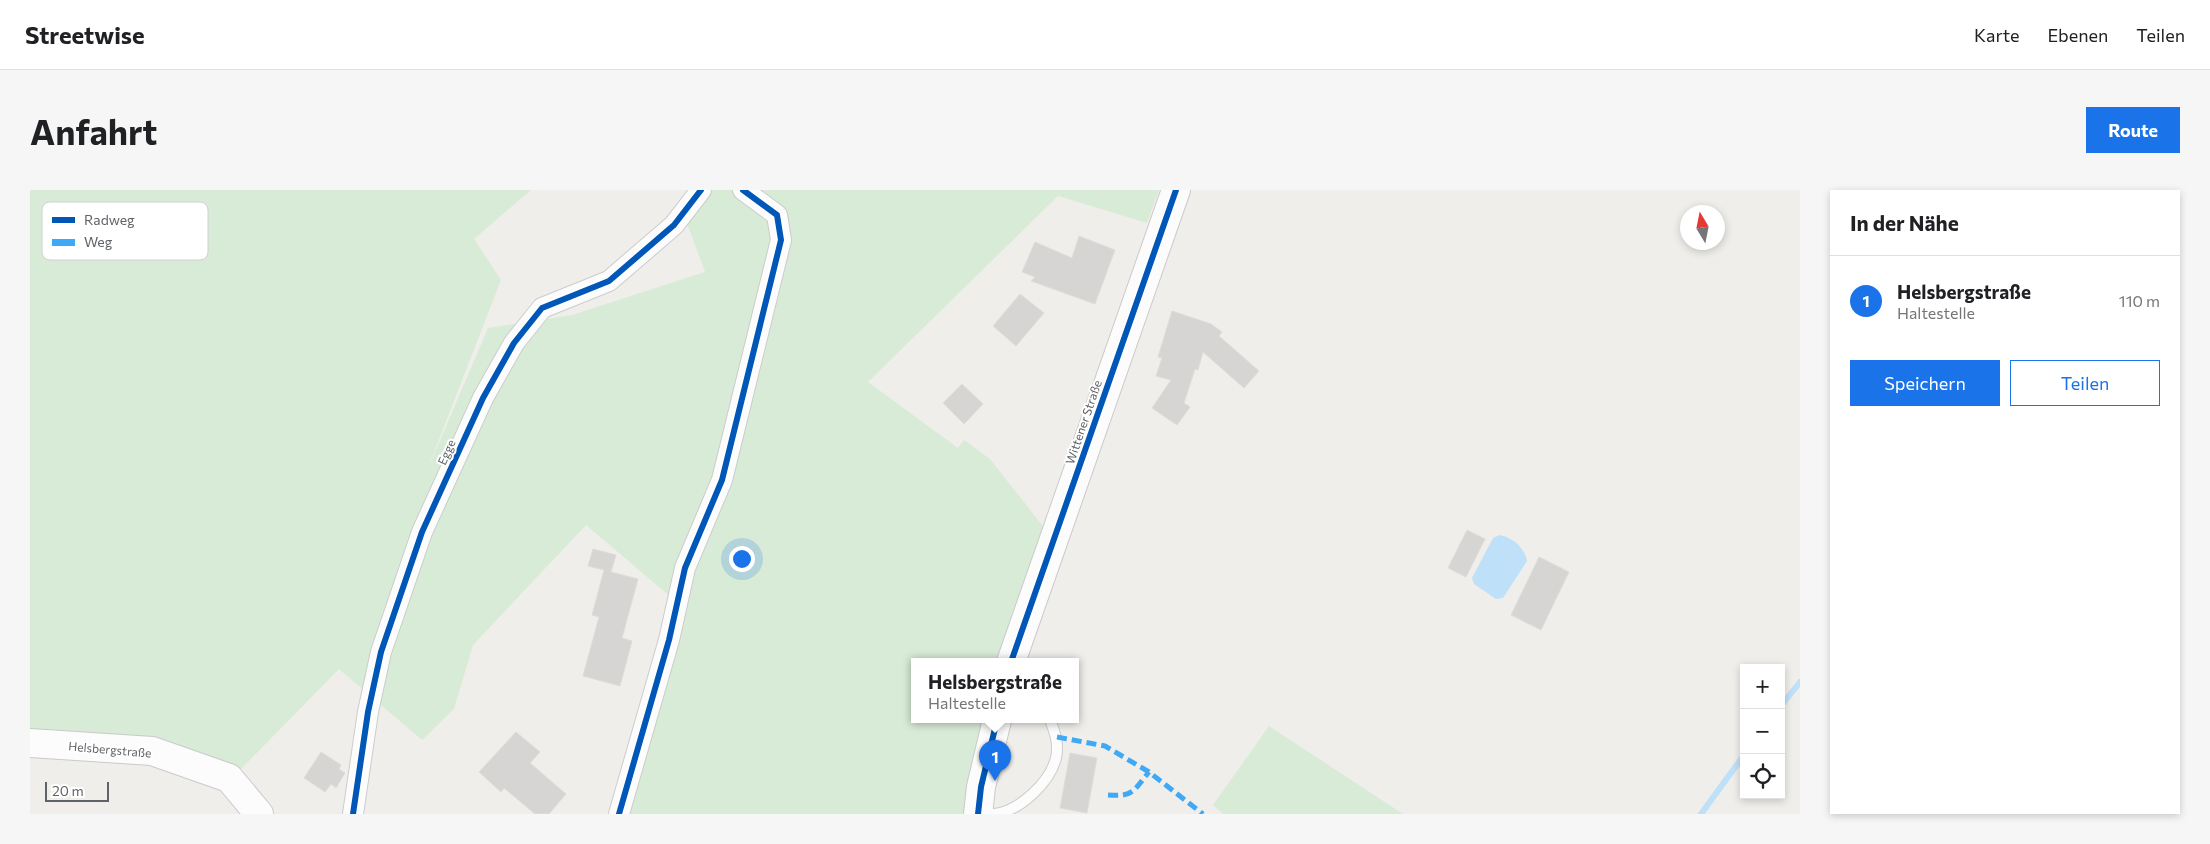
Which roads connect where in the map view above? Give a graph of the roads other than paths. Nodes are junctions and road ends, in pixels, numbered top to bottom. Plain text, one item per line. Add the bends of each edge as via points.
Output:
1 (700, 190) edge
2 (743, 190) edge
3 (1176, 190) edge
4 (1012, 658) edge
5 (996, 723) edge
6 (1051, 723) edge
7 (30, 743) edge
8 (978, 813) edge
9 (259, 814) edge
10 (353, 814) edge
11 (619, 814) edge

1 - 10 street, Egge via 674,224 609,281 542,308 514,343 483,398 422,532 381,652 368,712
2 - 11 street via 777,215 780,240 722,480 685,568 669,640
3 - 4 main road, Wittener Straße
5 - 8 main road
6 - 8 lane via 1057,737 1056,758 1045,783 1022,802 996,814
7 - 9 main road, Helsbergstraße via 152,751 229,778

